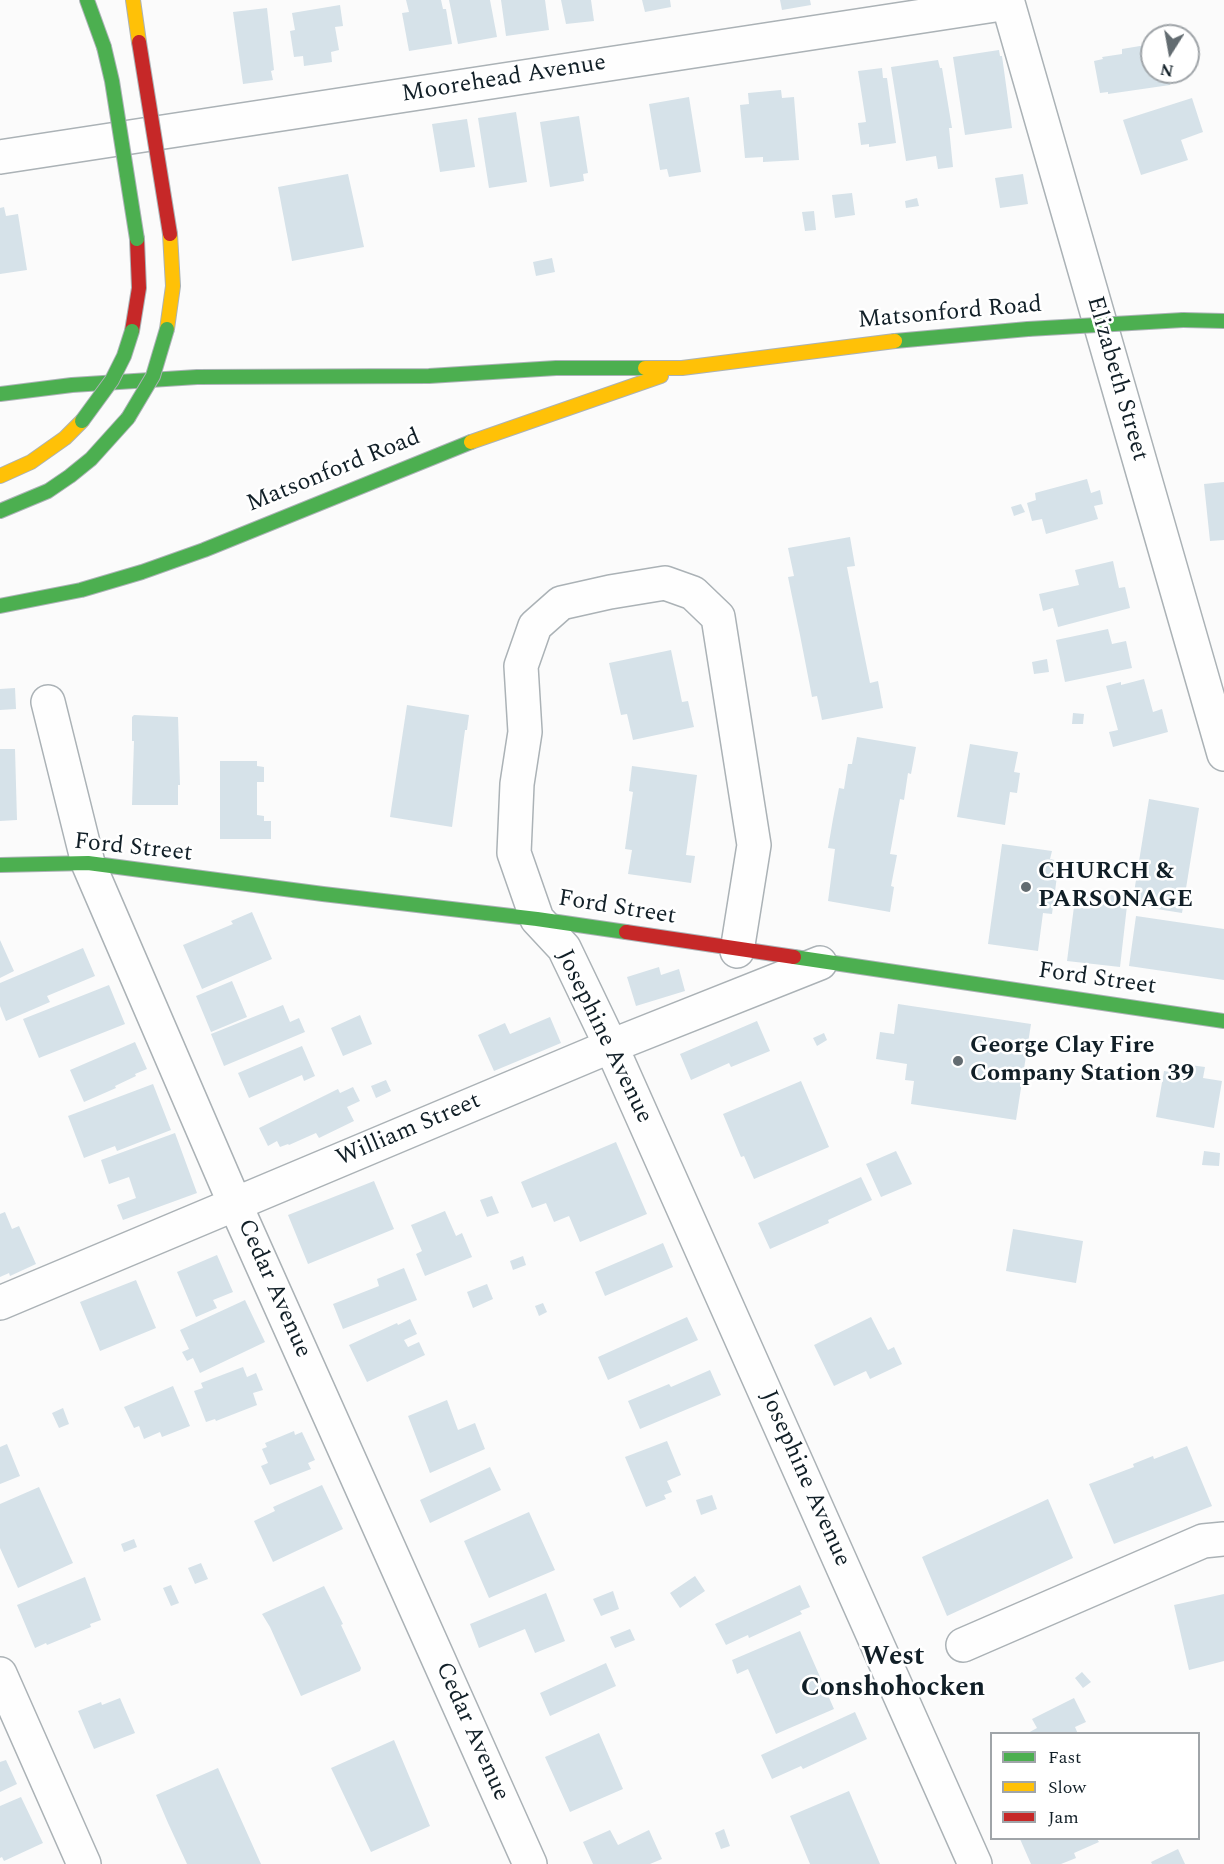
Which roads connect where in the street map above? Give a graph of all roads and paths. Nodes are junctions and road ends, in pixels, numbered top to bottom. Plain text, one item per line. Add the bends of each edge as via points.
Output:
1 (87, 0) edge
2 (133, 0) edge
3 (1008, 3) joint
4 (0, 157) edge
5 (1224, 321) edge
6 (682, 368) junction
7 (0, 394) edge
8 (0, 476) edge
9 (0, 511) edge
10 (0, 606) edge
11 (48, 702) dead end
12 (1224, 754) edge
13 (88, 863) junction
14 (0, 865) edge
15 (537, 919) junction
16 (738, 951) junction
17 (820, 963) junction
18 (1224, 1022) edge
19 (611, 1046) junction
20 (235, 1204) junction
21 (0, 1303) edge
22 (1224, 1539) edge
23 (963, 1645) dead end
24 (0, 1674) edge
25 (84, 1864) edge
26 (530, 1864) edge
27 (975, 1864) edge

1 - 8 main road, bridge via 112,81 137,239 139,288 132,331 112,380 82,421 31,462
2 - 9 main road, bridge via 170,234 173,286 167,329 153,376 128,418 91,459 48,491
3 - 4 street, Moorehead Avenue
3 - 12 street, Elizabeth Street
5 - 6 main road, Matsonford Road, bridge via 1028,329 881,342
6 - 7 main road, Matsonford Road via 556,368 429,376 197,377
6 - 10 main road, Matsonford Road via 485,436 142,572 81,590
11 - 13 street, Cedar Avenue
13 - 14 main road, Ford Street
13 - 15 main road, Ford Street
13 - 20 street, Cedar Avenue
15 - 16 main road, Ford Street
15 - 16 street, Josephine Avenue via 514,854 517,784 525,732 521,666 535,626 561,603 665,583 693,593 718,617 754,845
15 - 19 street, Josephine Avenue via 564,948
16 - 17 main road, Ford Street
17 - 18 main road, Ford Street
17 - 19 street, William Street
19 - 20 street, William Street
19 - 27 street, Josephine Avenue
20 - 21 street, William Street
20 - 26 street, Cedar Avenue
22 - 23 street via 1203,1541
24 - 25 street

